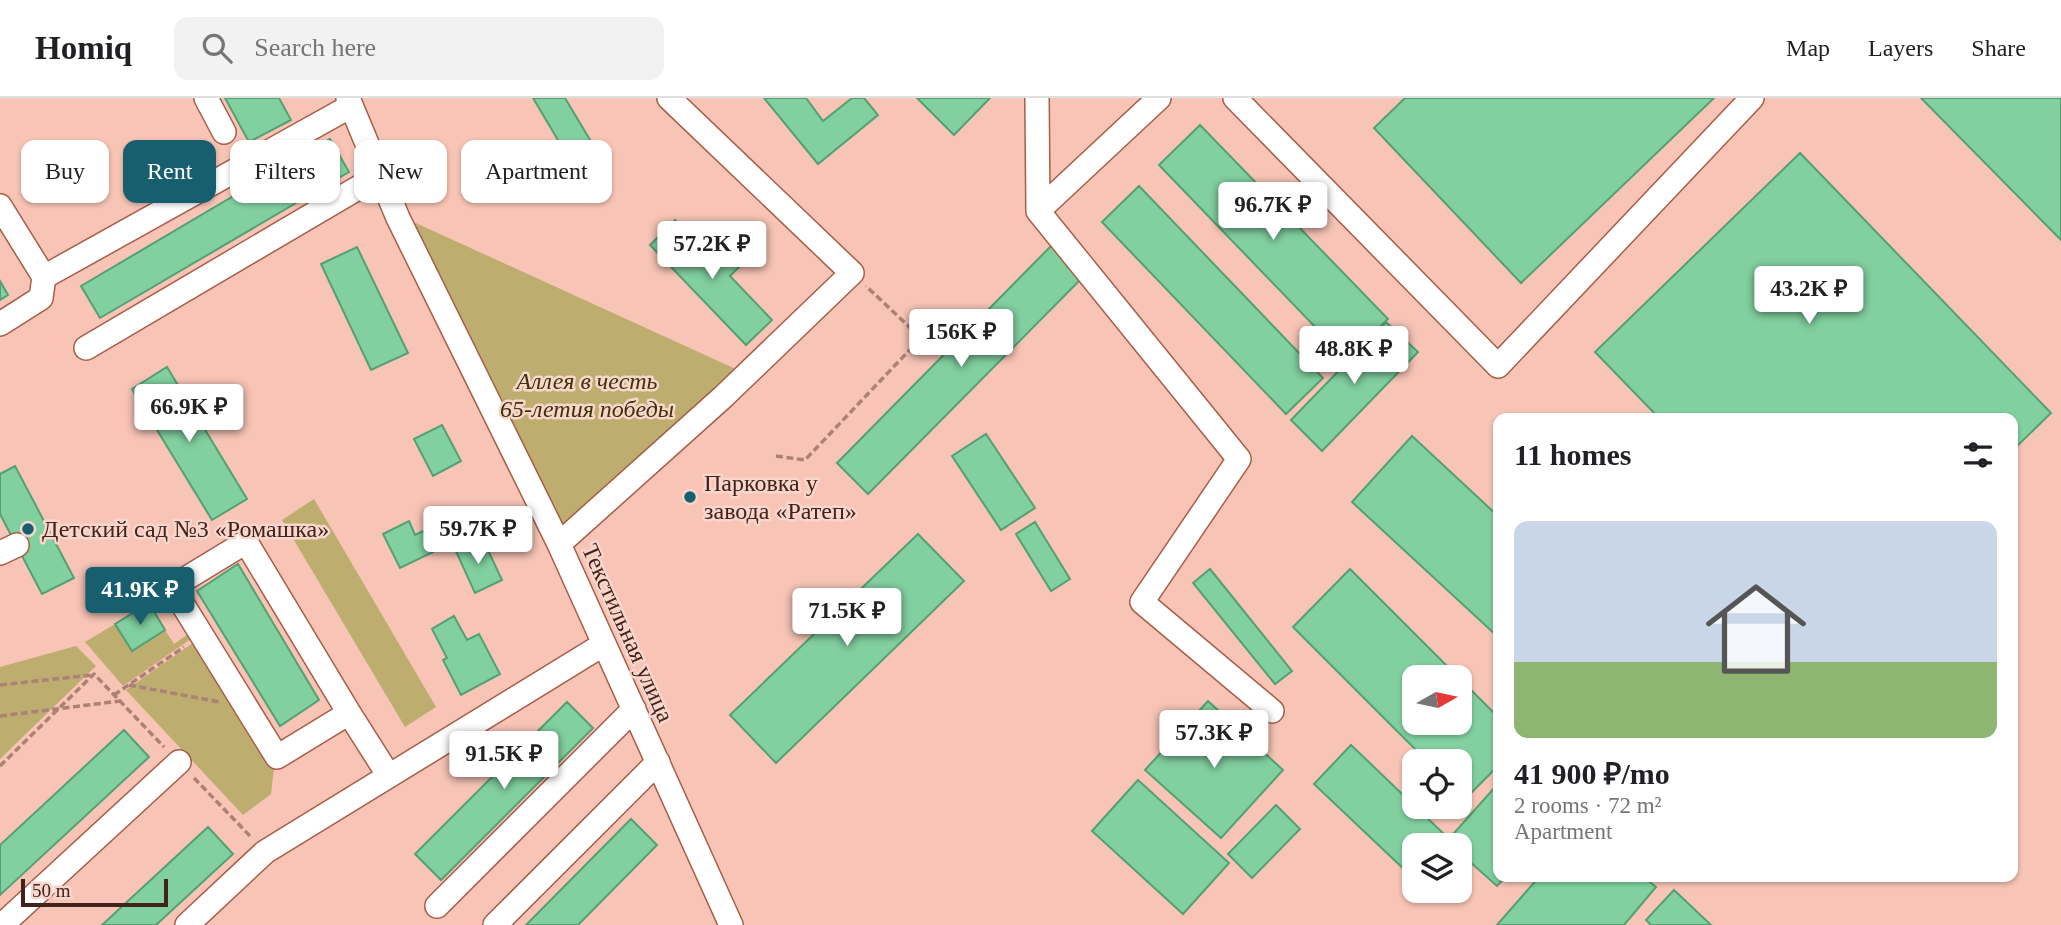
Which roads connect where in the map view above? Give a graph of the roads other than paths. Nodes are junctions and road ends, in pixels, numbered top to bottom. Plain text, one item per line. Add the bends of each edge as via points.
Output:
1 (206, 98) edge
2 (669, 98) edge
3 (1037, 98) edge
4 (1159, 98) edge
5 (1234, 98) edge
6 (1752, 98) edge
7 (349, 102) edge
8 (224, 132) dead end
9 (365, 140) edge
10 (354, 191) edge
11 (392, 203) edge
12 (0, 206) edge
13 (1038, 211) junction
14 (44, 277) junction
15 (0, 324) edge
16 (86, 348) dead end
17 (559, 544) junction
18 (604, 644) junction
19 (634, 709) junction
20 (1272, 711) dead end
21 (349, 712) junction
22 (179, 762) road end
23 (658, 762) junction
24 (389, 776) junction
25 (437, 906) dead end
26 (2, 925) edge
27 (187, 925) edge
28 (495, 925) edge
29 (731, 925) edge

1 - 8 street
2 - 17 street via 852,272 723,397
3 - 13 street
4 - 13 street
5 - 6 street via 1498,366
7 - 9 street, Текстильная улица
7 - 14 street
10 - 16 street
11 - 17 street, Текстильная улица
12 - 14 street
13 - 20 street via 1239,459 1142,602
14 - 15 street via 41,298
17 - 18 street, Текстильная улица
18 - 19 street, Текстильная улица
18 - 24 street
19 - 23 street, Текстильная улица
19 - 25 street
21 - 21 street via 246,542 172,587 277,757
21 - 24 street
22 - 26 street
23 - 28 street
23 - 29 street, Текстильная улица
24 - 27 street via 265,852

